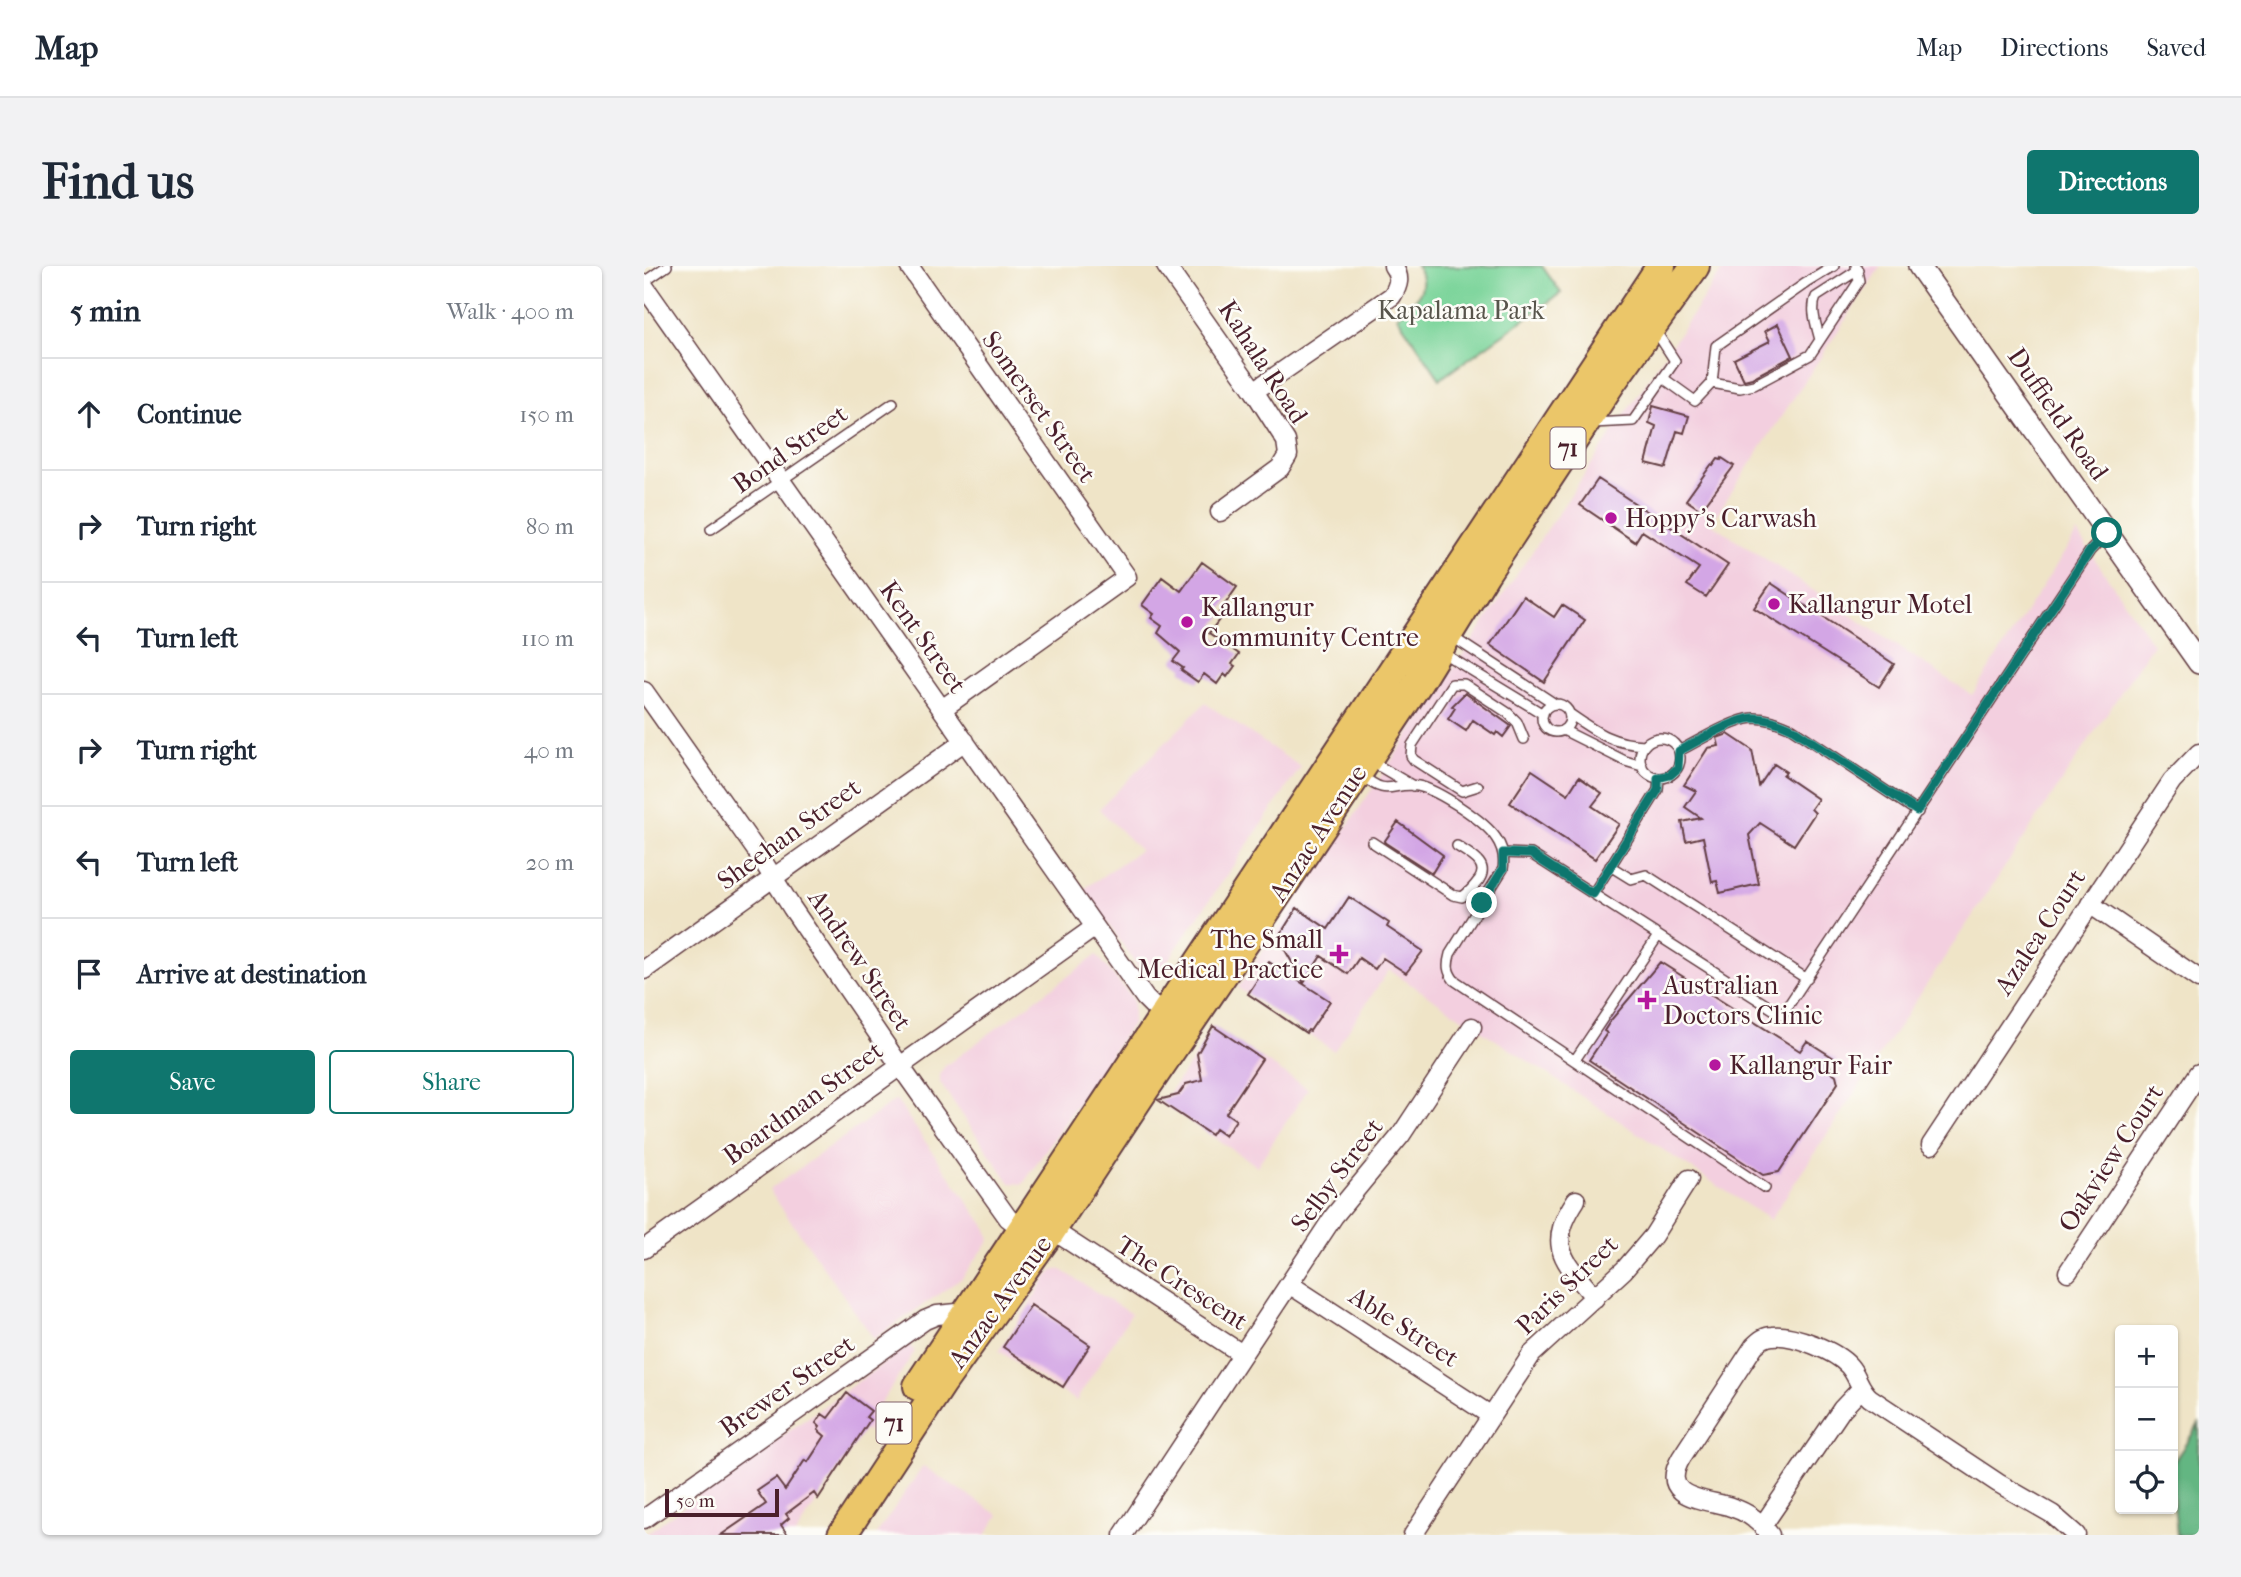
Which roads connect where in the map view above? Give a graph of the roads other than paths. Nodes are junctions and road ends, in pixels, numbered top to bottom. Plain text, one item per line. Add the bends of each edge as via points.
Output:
1 (667, 266) edge
2 (909, 266) edge
3 (1166, 266) edge
4 (1393, 266) edge
5 (1661, 266) edge
6 (1695, 266) edge
7 (1834, 266) edge
8 (1919, 266) edge
9 (1857, 268) edge
10 (644, 284) edge
11 (1652, 326) junction
12 (1820, 340) junction
13 (1663, 378) junction
14 (1712, 383) junction
15 (1254, 391) junction
16 (893, 403) dead end
17 (1583, 425) junction
18 (782, 480) junction
19 (1220, 512) dead end
20 (711, 529) dead end
21 (2107, 533) junction
22 (1432, 636) junction
23 (2199, 663) edge
24 (644, 691) edge
25 (1555, 704) junction
26 (942, 709) junction
27 (1543, 714) junction
28 (1570, 714) junction
29 (1563, 730) junction
30 (1524, 739) dead end
31 (965, 741) junction
32 (1645, 745) junction
33 (1679, 751) junction
34 (2199, 753) edge
35 (1352, 760) junction
36 (1642, 766) junction
37 (1658, 778) junction
38 (1413, 786) junction
39 (1478, 786) dead end
40 (1917, 811) junction
41 (1372, 842) dead end
42 (1457, 846) dead end
43 (1503, 853) junction
44 (1610, 866) junction
45 (773, 878) junction
46 (1593, 894) junction
47 (2090, 904) junction
48 (1095, 927) junction
49 (1658, 936) junction
50 (644, 970) edge
51 (1807, 979) junction
52 (2199, 979) edge
53 (1163, 1016) junction
54 (1472, 1027) dead end
55 (1575, 1060) junction
56 (900, 1066) junction
57 (2199, 1073) edge
58 (2192, 1100) edge
59 (1931, 1145) dead end
60 (1689, 1179) dead end
61 (1765, 1188) dead end
62 (1576, 1199) dead end
63 (1023, 1228) junction
64 (1051, 1231) junction
65 (644, 1249) edge
66 (2067, 1272) dead end
67 (1290, 1284) junction
68 (1595, 1298) junction
69 (967, 1312) junction
70 (1242, 1354) junction
71 (1861, 1389) junction
72 (1490, 1415) junction
73 (644, 1519) edge
74 (1767, 1530) edge
75 (820, 1535) edge
76 (842, 1535) edge
77 (1123, 1535) edge
78 (1413, 1535) edge
79 (2076, 1535) edge

1 - 10 lane
2 - 26 street, Somerset Street via 1127,578
3 - 15 street, Kahala Road
4 - 15 street via 1399,274 1392,296
5 - 22 highway, Anzac Avenue / 71
6 - 11 highway, Anzac Avenue / 71
7 - 14 lane via 1716,346
8 - 21 street, Duffield Road
9 - 12 lane via 1859,281
9 - 12 lane via 1813,302
10 - 18 street, Kent Street
11 - 13 lane via 1675,361
11 - 17 highway, Anzac Avenue / 71
12 - 14 lane via 1810,355 1754,385 1740,388
13 - 14 lane via 1695,401
13 - 17 lane via 1633,421
15 - 19 street, Kahala Road via 1286,441 1288,455 1280,468
16 - 18 lane, Bond Street
17 - 22 highway, Anzac Avenue / 71 via 1485,574
18 - 20 lane, Bond Street
18 - 26 street, Kent Street
21 - 23 street, Duffield Road
21 - 40 lane via 2090,551
22 - 25 lane
22 - 27 lane
22 - 35 highway, Anzac Avenue / 71
24 - 45 street, Andrew Street
25 - 27 lane
25 - 28 lane via 1563,705
26 - 31 street, Kent Street
27 - 29 lane via 1545,727
28 - 29 lane
28 - 32 lane via 1609,739
29 - 36 lane
30 - 39 lane via 1508,713 1464,684 1452,684 1412,745 1411,756 1458,789
31 - 45 street, Sheehan Street
31 - 48 street, Kent Street
32 - 33 lane via 1663,738
32 - 36 lane
33 - 37 lane via 1678,768
33 - 40 lane via 1705,735 1752,718 1771,720 1791,728
34 - 47 street, Azalea Court via 2172,781
35 - 38 lane via 1385,767
35 - 38 lane via 1370,783 1395,789
35 - 53 highway, Anzac Avenue / 71
35 - 64 highway, Anzac Avenue / 71
36 - 37 lane
37 - 44 lane via 1658,790
38 - 43 lane via 1431,790 1475,819 1490,831
40 - 51 lane
41 - 42 lane via 1462,897 1470,892 1483,867
43 - 46 lane via 1531,854
43 - 55 lane via 1503,869 1450,954 1449,973 1479,998
44 - 46 lane
44 - 51 lane via 1631,878 1646,875
45 - 50 street, Sheehan Street
45 - 56 street, Andrew Street
46 - 49 lane
47 - 52 street
47 - 59 street, Azalea Court
48 - 53 street, Kent Street
48 - 56 street, Boardman Street
49 - 51 lane via 1782,1015
49 - 55 lane
53 - 63 highway, Anzac Avenue / 71
54 - 67 street, Selby Street via 1401,1135 1345,1201
55 - 61 lane
56 - 63 street, Andrew Street via 1008,1219
56 - 65 street, Boardman Street
57 - 58 street, Oakview Court
58 - 66 street, Oakview Court
60 - 68 street, Paris Street via 1643,1248
62 - 68 street via 1561,1225 1560,1247
63 - 64 street
63 - 69 highway, Anzac Avenue / 71
64 - 70 street, The Crescent
64 - 76 highway, Anzac Avenue / 71 via 942,1383
67 - 70 street, Selby Street
67 - 72 street, Able Street
68 - 72 street, Paris Street via 1538,1346
69 - 73 street, Brewer Street via 925,1320
69 - 75 highway, Anzac Avenue / 71
70 - 77 street, The Crescent
71 - 74 street via 1842,1409
71 - 74 street via 1850,1366 1820,1347 1776,1335 1754,1346 1681,1458 1676,1473 1688,1496 1733,1508
71 - 79 street via 1920,1433 2052,1514
72 - 78 street, Paris Street

